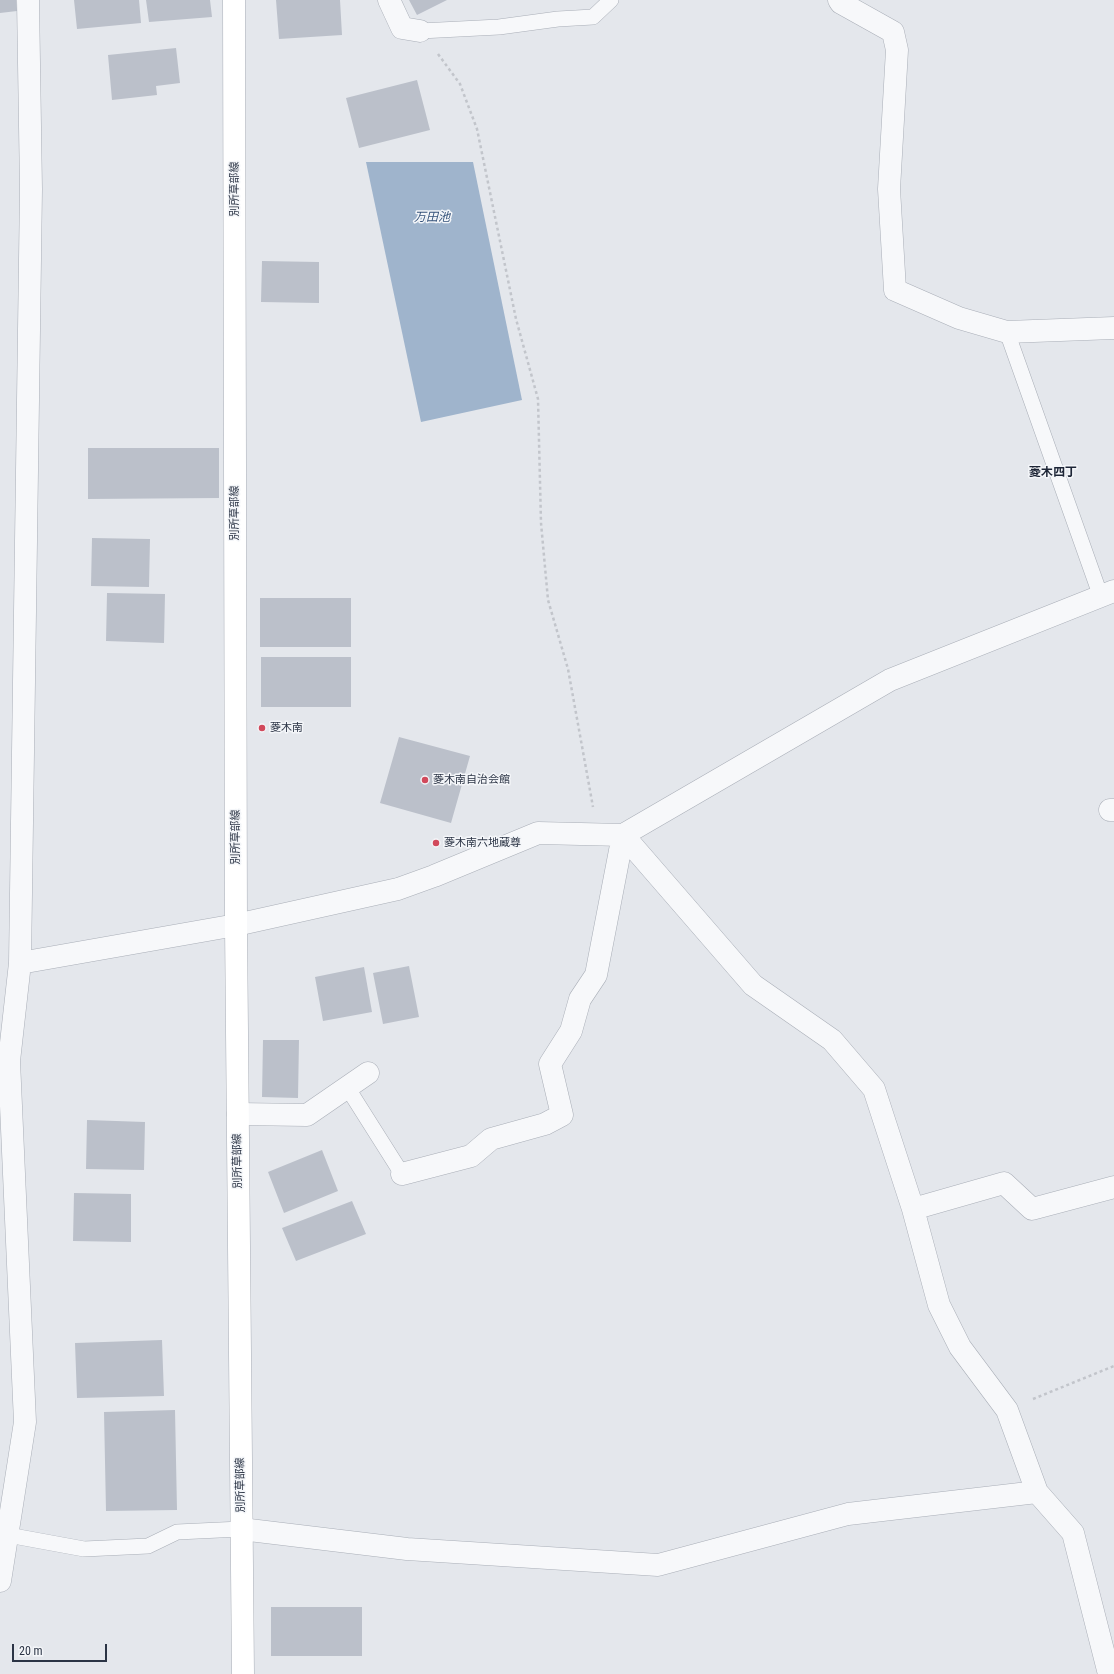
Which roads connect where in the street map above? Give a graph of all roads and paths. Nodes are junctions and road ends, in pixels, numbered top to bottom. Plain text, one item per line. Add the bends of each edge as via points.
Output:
1 (28, 0) edge
2 (234, 0) edge
3 (389, 0) edge
4 (611, 0) edge
5 (839, 0) edge
6 (420, 31) junction
7 (1114, 328) edge
8 (1007, 332) junction
9 (1108, 594) edge
10 (598, 835) junction
11 (623, 835) junction
12 (236, 925) junction
13 (20, 963) junction
14 (368, 1073) dead end
15 (347, 1087) junction
16 (238, 1114) junction
17 (402, 1174) joint
18 (1114, 1187) edge
19 (913, 1209) junction
20 (1114, 1366) edge
21 (1007, 1410) junction
22 (1037, 1492) junction
23 (241, 1529) junction
24 (8, 1535) junction
25 (0, 1581) edge
26 (1105, 1629) edge
27 (243, 1674) edge
28 (1109, 1674) edge

1 - 13 street via 31,189
2 - 12 main road, 別所草部線
3 - 6 street via 402,28
4 - 6 lane via 592,17 498,27
5 - 8 street via 893,32 897,50 889,189 895,290 959,318
6 - 10 path via 460,84 477,129 516,319 538,399 541,523 548,600 568,669
7 - 8 street
8 - 9 lane
9 - 11 street via 890,680
10 - 11 street
10 - 12 street via 538,833 398,889
11 - 17 street via 596,975 580,999 571,1031 550,1064 562,1115 545,1124 491,1139 470,1156
11 - 19 street via 753,985 832,1040 874,1089
12 - 13 street
12 - 16 main road, 別所草部線
13 - 24 street via 9,1061 25,1422
14 - 15 street
15 - 16 street via 307,1115
15 - 17 lane
16 - 23 main road, 別所草部線
18 - 19 street via 1032,1209 1004,1184
19 - 21 street via 939,1305 960,1347
20 - 21 path
21 - 22 street
22 - 23 street via 848,1514 658,1565 407,1549
22 - 26 street via 1073,1533
23 - 24 lane via 177,1532 148,1546 84,1549
23 - 27 main road, 別所草部線
24 - 25 street
26 - 28 street

